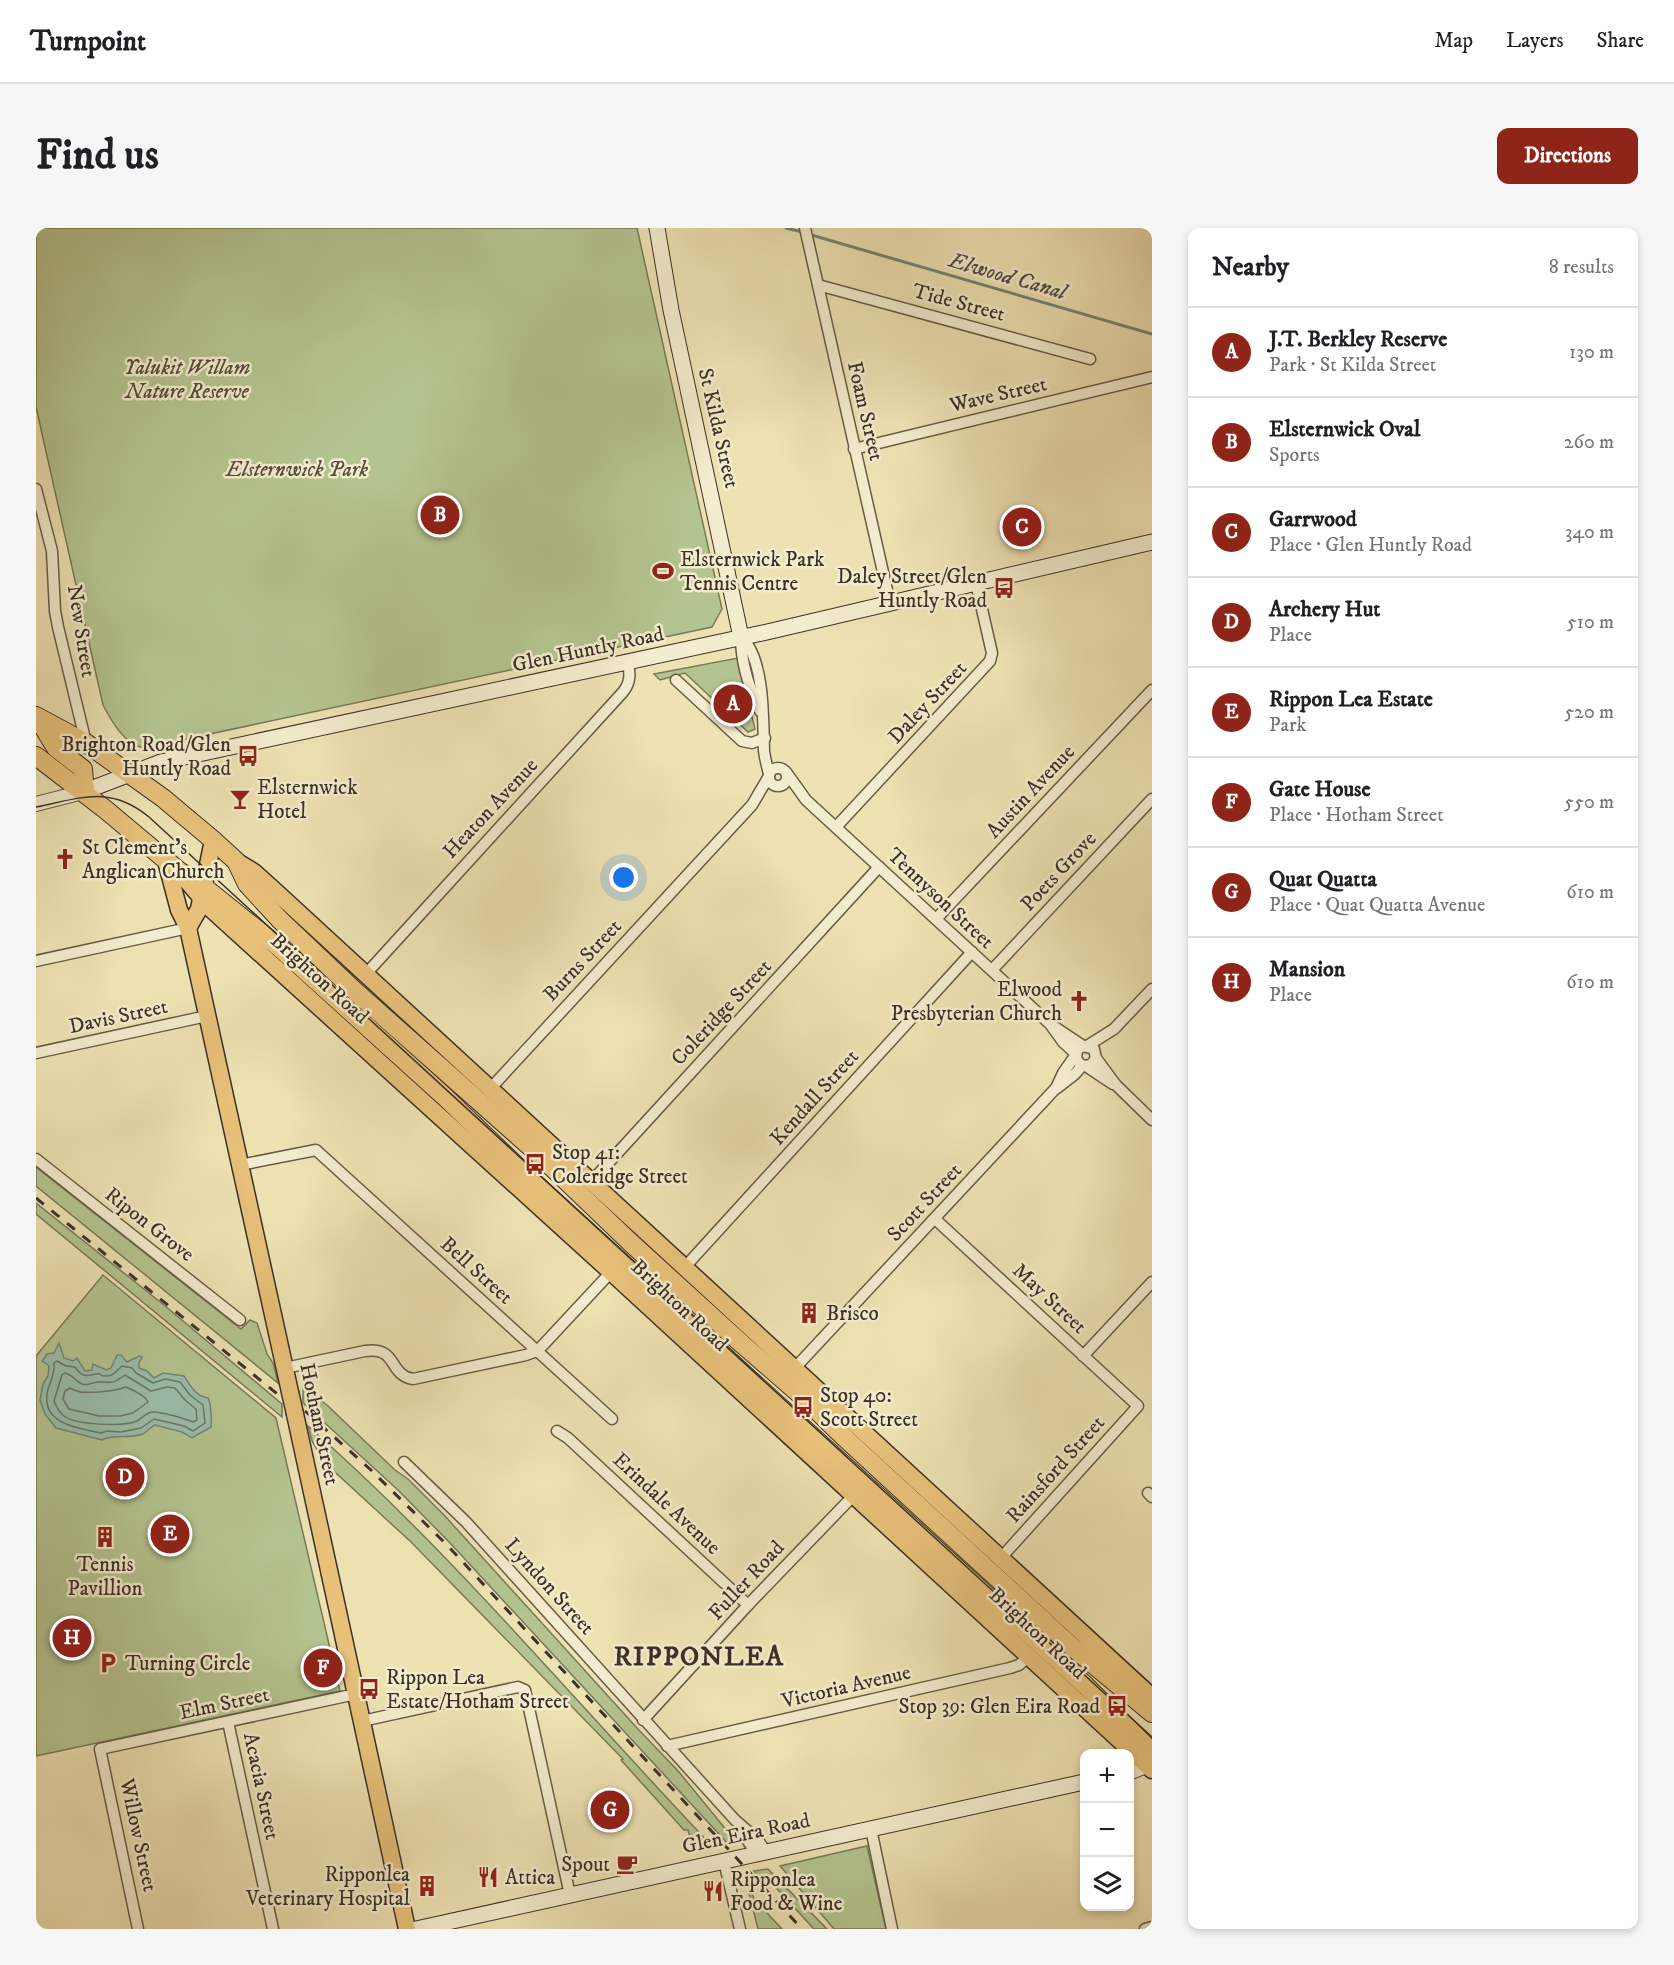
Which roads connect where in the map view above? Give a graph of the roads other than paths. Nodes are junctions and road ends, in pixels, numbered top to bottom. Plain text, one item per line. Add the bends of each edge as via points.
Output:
1 (657, 228) edge
2 (805, 228) edge
3 (818, 285) junction
4 (1089, 359) dead end
5 (1152, 377) edge
6 (854, 449) junction
7 (36, 489) edge
8 (39, 518) edge
9 (1152, 542) edge
10 (976, 583) junction
11 (890, 603) junction
12 (741, 637) junction
13 (628, 662) junction
14 (676, 680) dead end
15 (1152, 690) edge
16 (36, 716) edge
17 (765, 738) junction
18 (86, 743) junction
19 (36, 756) edge
20 (783, 770) junction
21 (129, 773) junction
22 (769, 775) junction
23 (779, 786) junction
24 (84, 792) junction
25 (1152, 799) edge
26 (807, 800) junction
27 (36, 804) edge
28 (752, 805) junction
29 (836, 827) junction
30 (213, 840) junction
31 (236, 861) junction
32 (172, 866) junction
33 (879, 867) junction
34 (202, 893) junction
35 (936, 919) junction
36 (188, 928) junction
37 (972, 952) junction
38 (36, 961) edge
39 (992, 970) junction
40 (365, 975) junction
41 (1152, 989) edge
42 (207, 1016) junction
43 (1114, 1029) junction
44 (36, 1053) edge
45 (1082, 1056) junction
46 (1096, 1057) junction
47 (430, 1058) junction
48 (462, 1064) junction
49 (416, 1072) junction
50 (1116, 1085) junction
51 (490, 1089) junction
52 (1152, 1120) edge
53 (488, 1138) junction
54 (36, 1159) edge
55 (240, 1165) junction
56 (494, 1166) junction
57 (591, 1182) junction
58 (620, 1208) junction
59 (935, 1219) junction
60 (631, 1243) junction
61 (684, 1268) junction
62 (611, 1272) junction
63 (1152, 1282) edge
64 (709, 1314) junction
65 (240, 1320) dead end
66 (664, 1322) junction
67 (695, 1328) junction
68 (749, 1328) junction
69 (537, 1351) junction
70 (1083, 1356) junction
71 (285, 1368) junction
72 (794, 1369) junction
73 (1138, 1406) joint
74 (612, 1419) dead end
75 (557, 1431) dead end
76 (886, 1454) junction
77 (404, 1462) dead end
78 (900, 1489) junction
79 (854, 1495) junction
80 (932, 1518) junction
81 (959, 1521) junction
82 (918, 1533) junction
83 (1000, 1559) junction
84 (1043, 1599) junction
85 (748, 1605) junction
86 (1055, 1631) junction
87 (1029, 1656) junction
88 (356, 1694) junction
89 (1152, 1697) edge
90 (1152, 1713) edge
91 (643, 1720) junction
92 (362, 1721) junction
93 (228, 1722) junction
94 (668, 1746) junction
95 (100, 1749) joint
96 (1151, 1763) edge
97 (1134, 1770) edge
98 (1080, 1783) edge
99 (871, 1829) junction
100 (761, 1853) junction
101 (724, 1862) junction
102 (570, 1895) junction
103 (1152, 1927) edge
104 (138, 1929) edge
105 (273, 1929) edge
106 (406, 1929) edge
107 (416, 1929) edge
108 (740, 1929) edge
109 (892, 1929) edge
110 (1145, 1929) edge

1 - 12 main road, St Kilda Street
2 - 3 street, Foam Street
3 - 4 street, Tide Street
3 - 6 street, Foam Street
5 - 6 street, Wave Street
6 - 11 street, Foam Street
7 - 8 street, New Street
8 - 18 street, New Street via 52,551 55,611
9 - 10 main road, Glen Huntly Road
10 - 11 main road, Glen Huntly Road
10 - 29 street, Daley Street via 992,653 990,661
11 - 12 main road, Glen Huntly Road
12 - 13 main road, Glen Huntly Road
12 - 17 street, St Kilda Street via 752,650 761,689
13 - 21 main road, Glen Huntly Road via 232,745
13 - 40 street, Heaton Avenue via 628,687
14 - 17 street via 740,740 751,743
15 - 35 street, Austin Avenue
16 - 18 highway, Brighton Road
16 - 24 highway via 56,748 82,768
17 - 20 street, Tennyson Street via 773,760
17 - 22 street
18 - 21 highway, Brighton Road
19 - 24 highway, Brighton Road
20 - 22 street via 774,769
20 - 23 street via 786,781
20 - 26 street, Tennyson Street
21 - 24 main road, Glen Huntly Road
21 - 30 highway, Brighton Road
22 - 23 street, Tennyson Street via 772,784
22 - 28 street, Burns Street
23 - 26 street, Tennyson Street
23 - 28 street, Burns Street
24 - 27 street, Glen Huntly Road
24 - 32 highway, Brighton Road
25 - 39 street, Poets Grove
26 - 29 street, Tennyson Street
28 - 51 street, Burns Street
29 - 33 street, Tennyson Street
30 - 31 highway, Brighton Road
30 - 34 main road
31 - 40 main road, Brighton Road via 258,876
31 - 47 highway, Brighton Road via 247,884 280,920
32 - 34 highway, Brighton Road
32 - 36 main road, Hotham Street via 179,910
33 - 35 street, Tennyson Street
33 - 57 street, Coleridge Street
34 - 36 main road
34 - 49 highway, Brighton Road via 280,948
34 - 56 main road, Brighton Road
35 - 37 street, Tennyson Street
36 - 38 street
36 - 42 main road, Hotham Street
37 - 39 street, Tennyson Street
37 - 61 street, Kendall Street
39 - 45 street, Tennyson Street via 1050,1024 1063,1042
40 - 48 main road, Brighton Road
41 - 43 street
42 - 44 street, Davis Street
42 - 55 main road, Hotham Street
43 - 45 street
43 - 46 street
45 - 46 street via 1094,1049
45 - 46 street via 1091,1065
45 - 50 street via 1099,1076
45 - 59 street, Scott Street
46 - 50 street
47 - 48 main road via 433,1055
47 - 49 highway
47 - 60 highway, Brighton Road
48 - 51 main road, Brighton Road
49 - 53 highway, Brighton Road
50 - 52 street
51 - 57 main road, Brighton Road
53 - 56 main road
53 - 67 highway, Brighton Road
54 - 65 street, Ripon Grove
55 - 69 street, Bell Street via 316,1150
55 - 71 main road, Hotham Street
56 - 62 main road, Brighton Road
57 - 58 main road, Brighton Road
58 - 60 main road
58 - 61 main road, Brighton Road
59 - 70 street, May Street
59 - 72 street, Scott Street
60 - 64 highway, Brighton Road
61 - 68 main road, Brighton Road
62 - 66 main road, Brighton Road
62 - 69 street
63 - 70 street
64 - 67 highway
64 - 68 main road
64 - 78 highway, Brighton Road
66 - 67 main road
66 - 79 main road, Brighton Road
67 - 82 highway, Brighton Road
68 - 72 main road, Brighton Road
69 - 71 street via 413,1379 400,1373 388,1355 376,1350
69 - 74 street, Bell Street
70 - 73 street, May Street
71 - 88 main road, Hotham Street, bridge
72 - 76 main road, Brighton Road
73 - 83 street, Rainsford Street
75 - 85 street, Erindale Avenue
76 - 78 main road
76 - 81 main road, Brighton Road
77 - 91 street, Lyndon Street via 466,1522
78 - 80 highway, Brighton Road
79 - 85 street, Fuller Road
79 - 87 main road, Brighton Road
80 - 81 main road
80 - 82 highway
80 - 86 highway, Brighton Road
81 - 83 main road, Brighton Road
82 - 96 highway, Brighton Road via 1086,1686
83 - 84 main road, Brighton Road
84 - 86 main road
84 - 89 main road, Brighton Road
85 - 91 street, Fuller Road
86 - 90 highway, Brighton Road
87 - 94 street, Victoria Avenue via 1010,1668
87 - 96 main road, Brighton Road
88 - 92 main road, Hotham Street
88 - 93 street, Elm Street
91 - 94 street, Lyndon Street
92 - 102 street via 518,1687 525,1690
92 - 106 main road, Hotham Street
93 - 95 street, Elm Street
93 - 105 street, Acacia Street
94 - 100 street, Lyndon Street
95 - 104 street, Willow Street
96 - 97 main road
98 - 99 main road, Glen Eira Road
99 - 100 main road, Glen Eira Road
99 - 109 street
100 - 101 main road, Glen Eira Road
101 - 102 main road, Glen Eira Road
101 - 108 street
102 - 107 main road, Glen Eira Road
103 - 110 street

